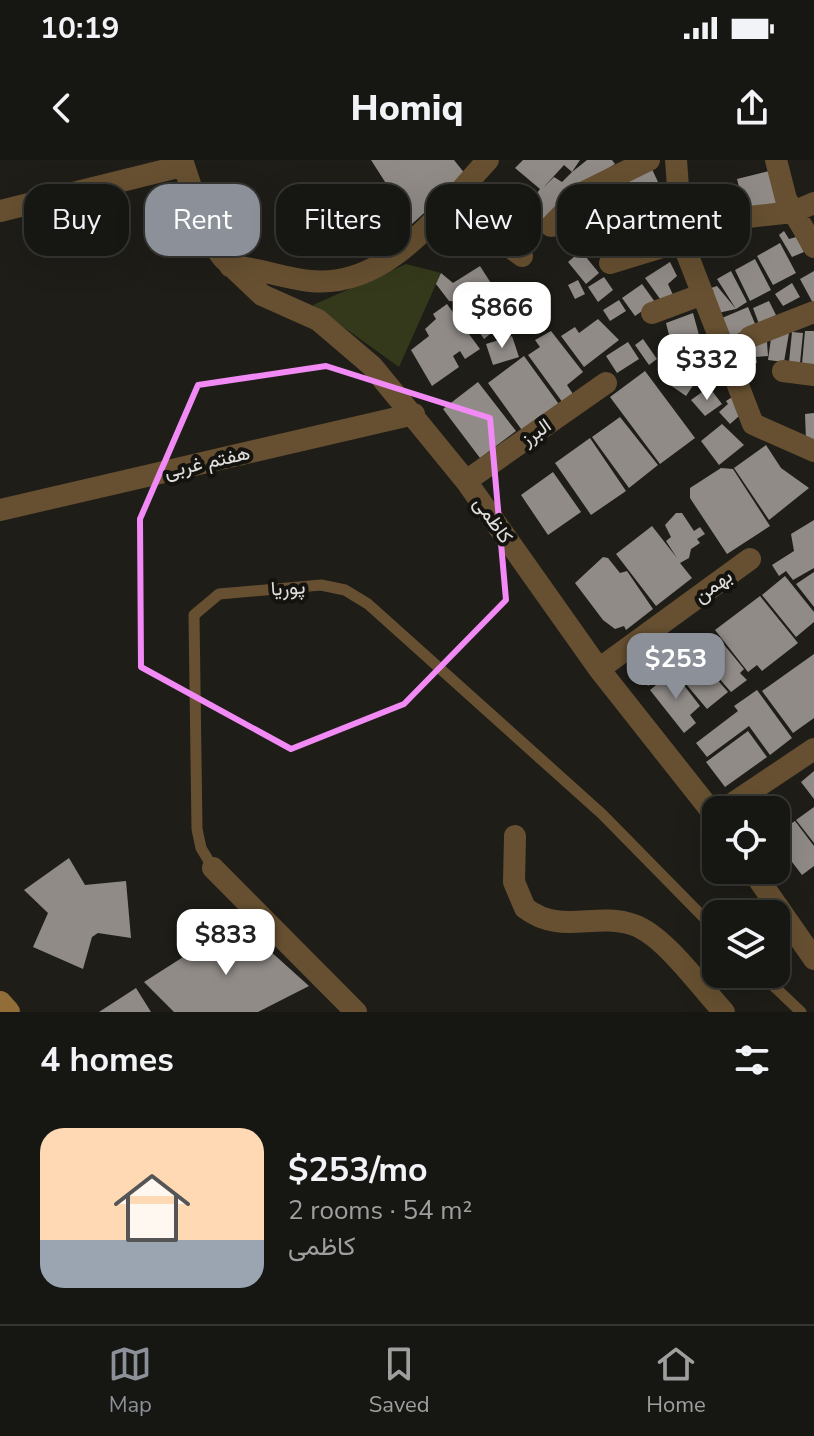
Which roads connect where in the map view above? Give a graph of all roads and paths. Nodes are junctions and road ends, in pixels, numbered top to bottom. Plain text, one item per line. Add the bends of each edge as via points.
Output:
1 (488, 160) edge
2 (649, 160) edge
3 (676, 160) edge
4 (776, 160) edge
5 (182, 163) edge
6 (466, 184) edge
7 (678, 184) edge
8 (804, 208) edge
9 (0, 211) edge
10 (750, 217) edge
11 (426, 226) edge
12 (551, 226) dead end
13 (814, 247) edge
14 (633, 256) edge
15 (688, 256) edge
16 (610, 263) dead end
17 (230, 266) junction
18 (703, 294) junction
19 (814, 312) edge
20 (652, 313) dead end
21 (750, 337) dead end
22 (783, 371) dead end
23 (814, 375) edge
24 (606, 383) dead end
25 (414, 414) junction
26 (814, 451) edge
27 (466, 481) junction
28 (0, 510) edge
29 (750, 559) dead end
30 (599, 669) junction
31 (812, 753) edge
32 (745, 796) edge
33 (702, 798) edge
34 (515, 836) dead end
35 (213, 868) joint
36 (762, 884) edge
37 (702, 916) edge
38 (814, 959) edge
39 (776, 988) edge
40 (0, 1003) edge
41 (8, 1012) edge
42 (356, 1012) edge
43 (724, 1012) edge
44 (801, 1012) edge

1 - 6 street
2 - 12 street via 584,192
3 - 7 street
4 - 8 street via 786,199
5 - 9 street
5 - 17 street, کاظمی via 208,238
8 - 10 street
8 - 13 street
11 - 17 street via 399,255 338,279 310,281
14 - 16 street
15 - 18 street
17 - 25 street, کاظمی via 262,295 332,330
18 - 20 street
18 - 26 street via 753,424
19 - 21 street
22 - 23 street
24 - 27 street, البرز
25 - 27 street, کاظمی
25 - 28 street, هفتم غربی
27 - 30 street, کاظمی
29 - 30 street, بهمن
30 - 33 street, کاظمی
31 - 32 street
34 - 43 street via 514,882 525,908 556,924 633,925 658,941
35 - 37 lane, پوریا via 197,829 194,615 219,594 321,585 345,590 368,604 602,814
35 - 42 street, پوریا
36 - 38 street
39 - 44 lane
40 - 41 main road

